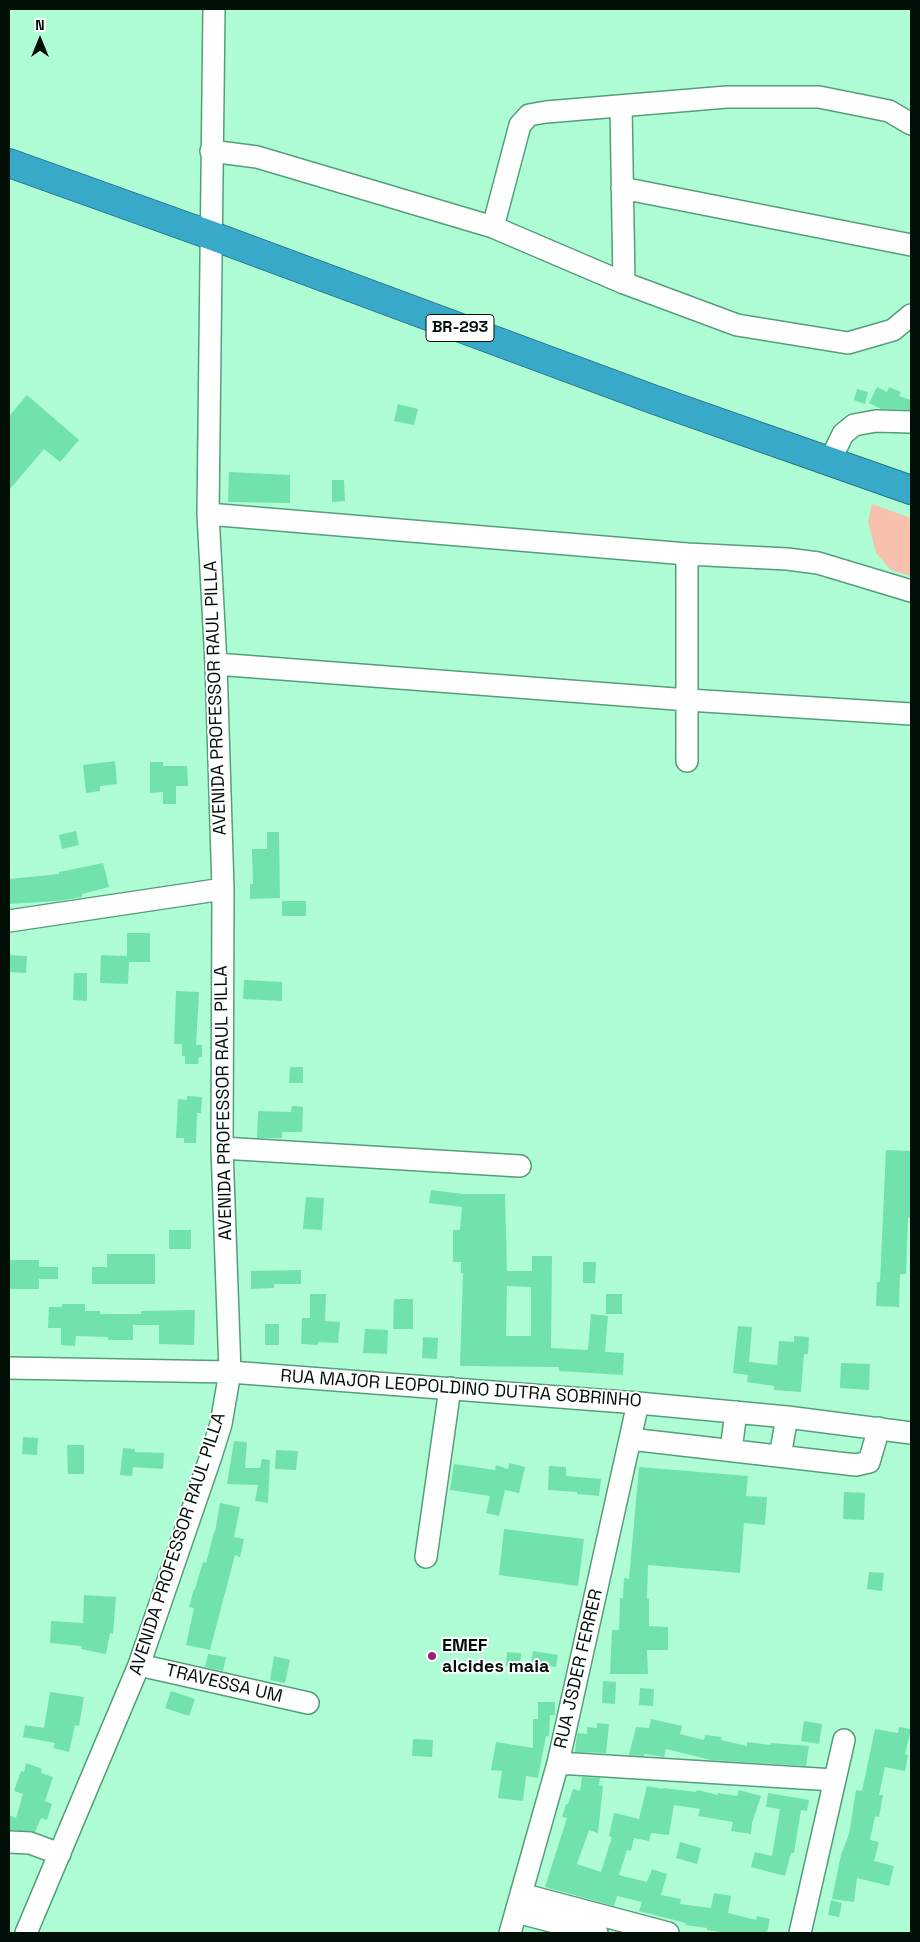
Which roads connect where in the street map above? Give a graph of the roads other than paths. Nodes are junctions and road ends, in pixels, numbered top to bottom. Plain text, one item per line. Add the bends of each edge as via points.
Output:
1 (214, 9) edge
2 (621, 106) junction
3 (911, 124) edge
4 (211, 150) junction
5 (9, 163) edge
6 (622, 188) junction
7 (493, 227) junction
8 (210, 235) junction
9 (911, 245) edge
10 (624, 283) junction
11 (911, 315) edge
12 (911, 422) edge
13 (830, 461) junction
14 (911, 490) edge
15 (208, 514) junction
16 (687, 554) junction
17 (911, 591) edge
18 (216, 664) junction
19 (688, 700) junction
20 (911, 714) edge
21 (687, 762) dead end
22 (223, 889) junction
23 (9, 921) edge
24 (222, 1148) junction
25 (520, 1166) dead end
26 (9, 1368) edge
27 (230, 1372) junction
28 (450, 1388) junction
29 (638, 1403) junction
30 (736, 1412) junction
31 (787, 1417) junction
32 (879, 1428) junction
33 (911, 1433) edge
34 (630, 1439) junction
35 (731, 1450) junction
36 (780, 1456) junction
37 (426, 1557) dead end
38 (139, 1665) junction
39 (308, 1703) dead end
40 (844, 1740) dead end
41 (558, 1763) junction
42 (834, 1780) junction
43 (9, 1842) edge
44 (60, 1854) junction
45 (519, 1903) junction
46 (655, 1932) edge
47 (26, 1933) edge
48 (510, 1933) edge
49 (597, 1933) edge
50 (800, 1933) edge

1 - 4 street, AVENIDA PROFESSOR RAUL PILLA
2 - 3 street via 727,97 820,97 889,111
2 - 6 street
2 - 7 street via 529,116 520,125
4 - 7 street via 258,157
4 - 8 street, AVENIDA PROFESSOR RAUL PILLA
5 - 8 highway, BR-293
6 - 9 street
6 - 10 street
7 - 10 street
8 - 13 highway, BR-293 via 654,400
8 - 15 street, AVENIDA PROFESSOR RAUL PILLA
10 - 11 street via 737,325 848,343 893,330
12 - 13 street via 876,421 854,425 843,434
13 - 14 highway, BR-293
15 - 16 street
15 - 18 street, AVENIDA PROFESSOR RAUL PILLA
16 - 17 street via 818,563
16 - 19 street
18 - 19 street
18 - 22 street, AVENIDA PROFESSOR RAUL PILLA
19 - 20 street
19 - 21 street
22 - 23 street
22 - 24 street, AVENIDA PROFESSOR RAUL PILLA
24 - 25 street
24 - 27 street, AVENIDA PROFESSOR RAUL PILLA
26 - 27 street, RUA MAJOR LEOPOLDINO DUTRA SOBRINHO
27 - 28 street, RUA MAJOR LEOPOLDINO DUTRA SOBRINHO
27 - 38 street, AVENIDA PROFESSOR RAUL PILLA via 221,1424
28 - 29 street, RUA MAJOR LEOPOLDINO DUTRA SOBRINHO
28 - 37 street
29 - 30 street, RUA MAJOR LEOPOLDINO DUTRA SOBRINHO
29 - 34 street, RUA JSDER FERRER
30 - 31 street, RUA MAJOR LEOPOLDINO DUTRA SOBRINHO
30 - 35 street
31 - 32 street, RUA MAJOR LEOPOLDINO DUTRA SOBRINHO
31 - 36 street
32 - 33 street, RUA MAJOR LEOPOLDINO DUTRA SOBRINHO
32 - 36 street via 869,1462 863,1464
34 - 35 street
34 - 41 street, RUA JSDER FERRER
35 - 36 street
38 - 39 street, TRAVESSA UM
38 - 44 street, AVENIDA PROFESSOR RAUL PILLA
40 - 42 street
41 - 42 street
41 - 45 street, RUA JSDER FERRER
42 - 50 street
43 - 44 street via 30,1844
44 - 47 street, AVENIDA PROFESSOR RAUL PILLA
45 - 46 street
45 - 48 street, RUA JSDER FERRER
45 - 49 street

